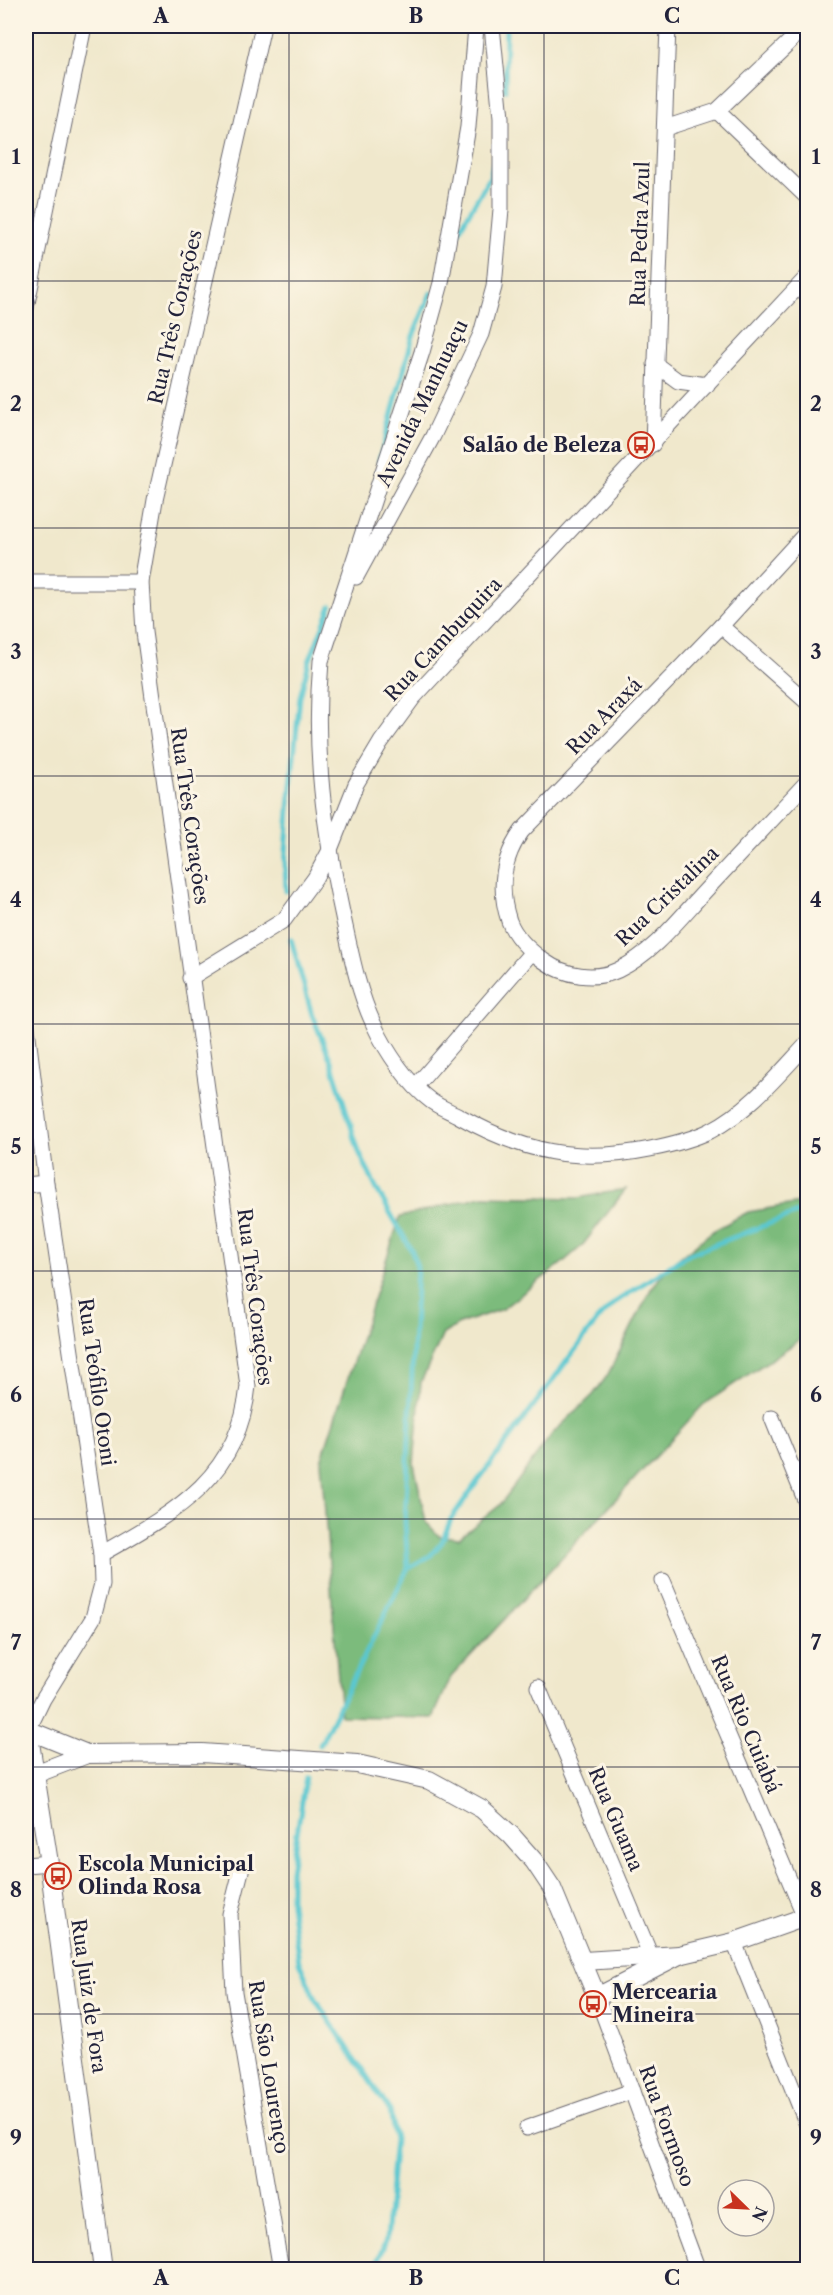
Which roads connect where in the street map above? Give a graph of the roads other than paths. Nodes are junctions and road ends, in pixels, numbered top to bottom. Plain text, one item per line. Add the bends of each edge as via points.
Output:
1 (84, 26) edge
2 (263, 26) edge
3 (476, 26) edge
4 (492, 26) edge
5 (668, 26) edge
6 (802, 31) edge
7 (717, 111) junction
8 (665, 128) junction
9 (807, 198) edge
10 (807, 276) edge
11 (26, 308) edge
12 (656, 364) junction
13 (707, 385) junction
14 (653, 444) junction
15 (807, 531) edge
16 (26, 582) edge
17 (141, 582) junction
18 (340, 606) junction
19 (721, 626) junction
20 (807, 704) edge
21 (807, 782) edge
22 (329, 852) junction
23 (532, 952) junction
24 (190, 978) junction
25 (26, 1020) edge
26 (807, 1043) edge
27 (416, 1086) junction
28 (46, 1183) junction
29 (26, 1185) edge
30 (772, 1418) dead end
31 (807, 1507) edge
32 (101, 1554) junction
33 (663, 1581) dead end
34 (538, 1687) dead end
35 (27, 1730) edge
36 (87, 1754) junction
37 (30, 1766) edge
38 (49, 1863) junction
39 (26, 1865) edge
40 (241, 1871) dead end
41 (806, 1916) edge
42 (734, 1942) junction
43 (584, 1961) junction
44 (653, 1962) junction
45 (597, 1997) junction
46 (632, 2091) junction
47 (807, 2127) edge
48 (527, 2128) dead end
49 (103, 2270) edge
50 (281, 2270) edge
51 (698, 2270) edge

1 - 11 street
2 - 17 street, Rua Três Corações via 158,488
3 - 18 street, Avenida Manhuaçu via 468,127 441,283
4 - 18 street, Avenida Manhuaçu via 501,118 501,209 494,287 481,334 433,436
5 - 8 street, Rua Pedra Azul
6 - 7 street
7 - 8 street
7 - 9 street
8 - 12 street, Rua Pedra Azul
10 - 13 street, Rua Cambuquira
12 - 13 street via 678,381
12 - 14 street, Rua Pedra Azul
13 - 14 street, Rua Cambuquira
14 - 22 street, Rua Cambuquira via 413,698 356,784
15 - 19 street, Rua Araxá
16 - 17 street
17 - 24 street, Rua Três Corações via 144,632
18 - 22 street, Avenida Manhuaçu via 321,661 316,711 320,789
19 - 20 street
19 - 23 street, Rua Araxá via 512,845 502,883 505,910 513,930
21 - 23 street, Rua Cristalina via 671,928 634,961 596,976 576,975 550,966
22 - 24 street via 284,920
22 - 27 street via 359,989 390,1053
23 - 27 street
24 - 32 street, Rua Três Corações via 248,1386 246,1406 233,1443 199,1491 179,1508
25 - 28 street, Rua Teófilo Otoni
26 - 27 street via 760,1094 727,1121 677,1143 594,1158 551,1153 487,1132 430,1101
28 - 29 street
28 - 32 street, Rua Teófilo Otoni
30 - 31 street
32 - 35 street, Rua Teófilo Otoni via 102,1584 93,1618
33 - 41 street, Rua Rio Cuiabá
34 - 44 street, Rua Guama
35 - 36 street
35 - 37 street, Rua Juiz de Fora
36 - 37 street
36 - 43 street via 202,1753 357,1764 429,1780 482,1809 534,1861 552,1888
37 - 38 street, Rua Juiz de Fora
38 - 39 street
38 - 49 street, Rua Juiz de Fora
40 - 50 street, Rua São Lourenço via 230,1914 234,1992
41 - 42 street
42 - 44 street
42 - 47 street
43 - 44 street
43 - 45 street
44 - 45 street
45 - 46 street, Rua Formoso
46 - 48 street
46 - 51 street, Rua Formoso

